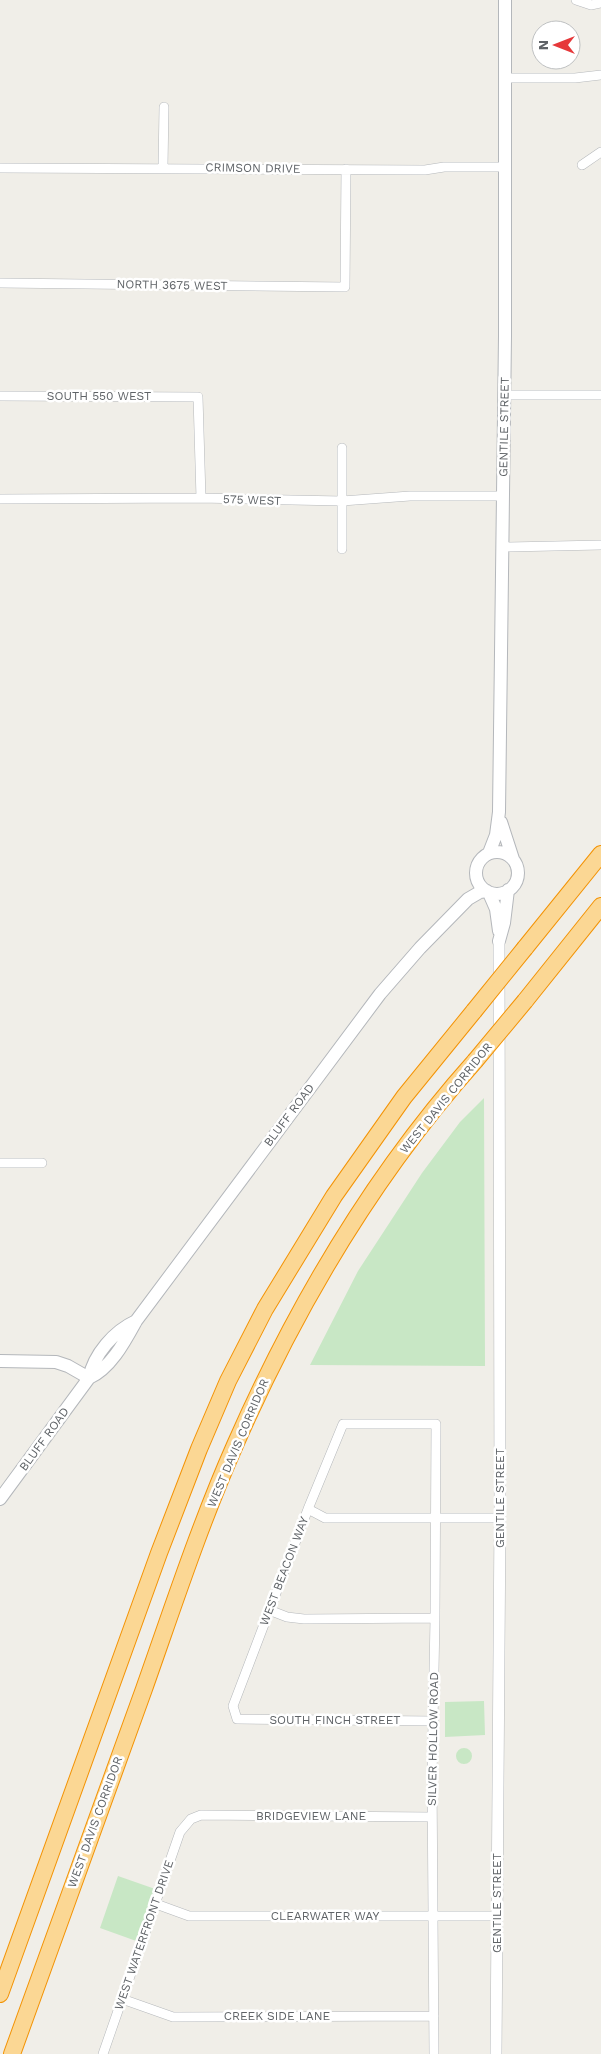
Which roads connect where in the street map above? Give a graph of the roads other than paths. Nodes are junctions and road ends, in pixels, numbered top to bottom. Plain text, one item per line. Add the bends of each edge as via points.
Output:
1 (505, 0) edge
2 (576, 0) edge
3 (601, 2) edge
4 (601, 75) edge
5 (505, 78) junction
6 (164, 107) dead end
7 (601, 152) edge
8 (582, 165) dead end
9 (164, 167) junction
10 (505, 167) junction
11 (0, 168) edge
12 (346, 169) junction
13 (0, 283) edge
14 (504, 395) junction
15 (601, 395) edge
16 (0, 396) edge
17 (342, 448) dead end
18 (503, 496) junction
19 (200, 498) junction
20 (0, 499) edge
21 (342, 501) junction
22 (601, 545) edge
23 (502, 547) junction
24 (342, 549) dead end
25 (499, 812) junction
26 (489, 853) junction
27 (601, 854) edge
28 (512, 859) junction
29 (475, 872) junction
30 (508, 890) junction
31 (488, 892) junction
32 (601, 906) edge
33 (450, 917) junction
34 (499, 941) junction
35 (0, 1163) edge
36 (42, 1163) dead end
37 (0, 1360) edge
38 (89, 1378) junction
39 (436, 1424) joint
40 (0, 1499) edge
41 (308, 1509) junction
42 (436, 1518) junction
43 (500, 1518) junction
44 (269, 1610) junction
45 (435, 1618) junction
46 (237, 1719) joint
47 (434, 1721) junction
48 (432, 1816) junction
49 (191, 1819) joint
50 (156, 1904) junction
51 (496, 1916) junction
52 (432, 1917) junction
53 (0, 1994) edge
54 (122, 1999) junction
55 (434, 2016) junction
56 (12, 2054) edge
57 (103, 2054) edge
58 (434, 2054) edge
59 (496, 2054) edge

1 - 5 main road, GENTILE STREET
2 - 3 street via 591,5
4 - 5 street
5 - 10 main road, GENTILE STREET
6 - 9 street
7 - 8 street
9 - 11 street, CRIMSON DRIVE
9 - 12 street, CRIMSON DRIVE
10 - 12 street, CRIMSON DRIVE
10 - 14 main road, GENTILE STREET
12 - 13 street, NORTH 3675 WEST via 345,287
14 - 15 street
14 - 18 main road, GENTILE STREET
16 - 19 street, SOUTH 550 WEST via 198,397
17 - 21 street
18 - 21 street, 575 WEST via 410,496
18 - 23 main road, GENTILE STREET
19 - 20 street, 575 WEST
19 - 21 street, 575 WEST
21 - 24 street
22 - 23 street
23 - 25 main road, GENTILE STREET
25 - 26 main road, GENTILE STREET via 496,835
25 - 28 main road
26 - 28 main road via 499,852
26 - 29 main road via 481,858
27 - 53 highway, bridge via 404,1097 334,1196 255,1329 199,1449
28 - 30 main road via 518,873
29 - 31 main road via 478,882
29 - 33 main road, BLUFF ROAD
30 - 31 main road via 499,894
30 - 34 main road, GENTILE STREET
31 - 33 main road, BLUFF ROAD via 469,898
31 - 34 main road, GENTILE STREET via 498,920
32 - 56 highway, WEST DAVIS CORRIDOR, bridge via 417,1131 346,1234 293,1324 253,1405 200,1533
33 - 38 main road, BLUFF ROAD via 374,1001 136,1321 110,1340 94,1362
34 - 43 street, GENTILE STREET
35 - 36 street
37 - 38 main road via 56,1362
38 - 40 main road, BLUFF ROAD
39 - 41 street, WEST BEACON WAY via 343,1424
39 - 42 street, SILVER HOLLOW ROAD
41 - 42 street via 325,1518
41 - 44 street, WEST BEACON WAY
42 - 43 street
42 - 45 street, SILVER HOLLOW ROAD
43 - 51 street, GENTILE STREET
44 - 45 street via 304,1619
44 - 46 street, WEST BEACON WAY via 233,1706
45 - 47 street, SILVER HOLLOW ROAD
46 - 47 street, SOUTH FINCH STREET
47 - 48 street, SILVER HOLLOW ROAD
48 - 49 street, BRIDGEVIEW LANE via 201,1815
48 - 52 street, SILVER HOLLOW ROAD
49 - 50 street, WEST WATERFRONT DRIVE via 180,1832
50 - 52 street, CLEARWATER WAY via 189,1916
50 - 54 street, WEST WATERFRONT DRIVE
51 - 52 street, CLEARWATER WAY
51 - 59 street, GENTILE STREET
52 - 55 street, SILVER HOLLOW ROAD
54 - 55 street, CREEK SIDE LANE via 173,2017
54 - 57 street, WEST WATERFRONT DRIVE
55 - 58 street, SILVER HOLLOW ROAD

